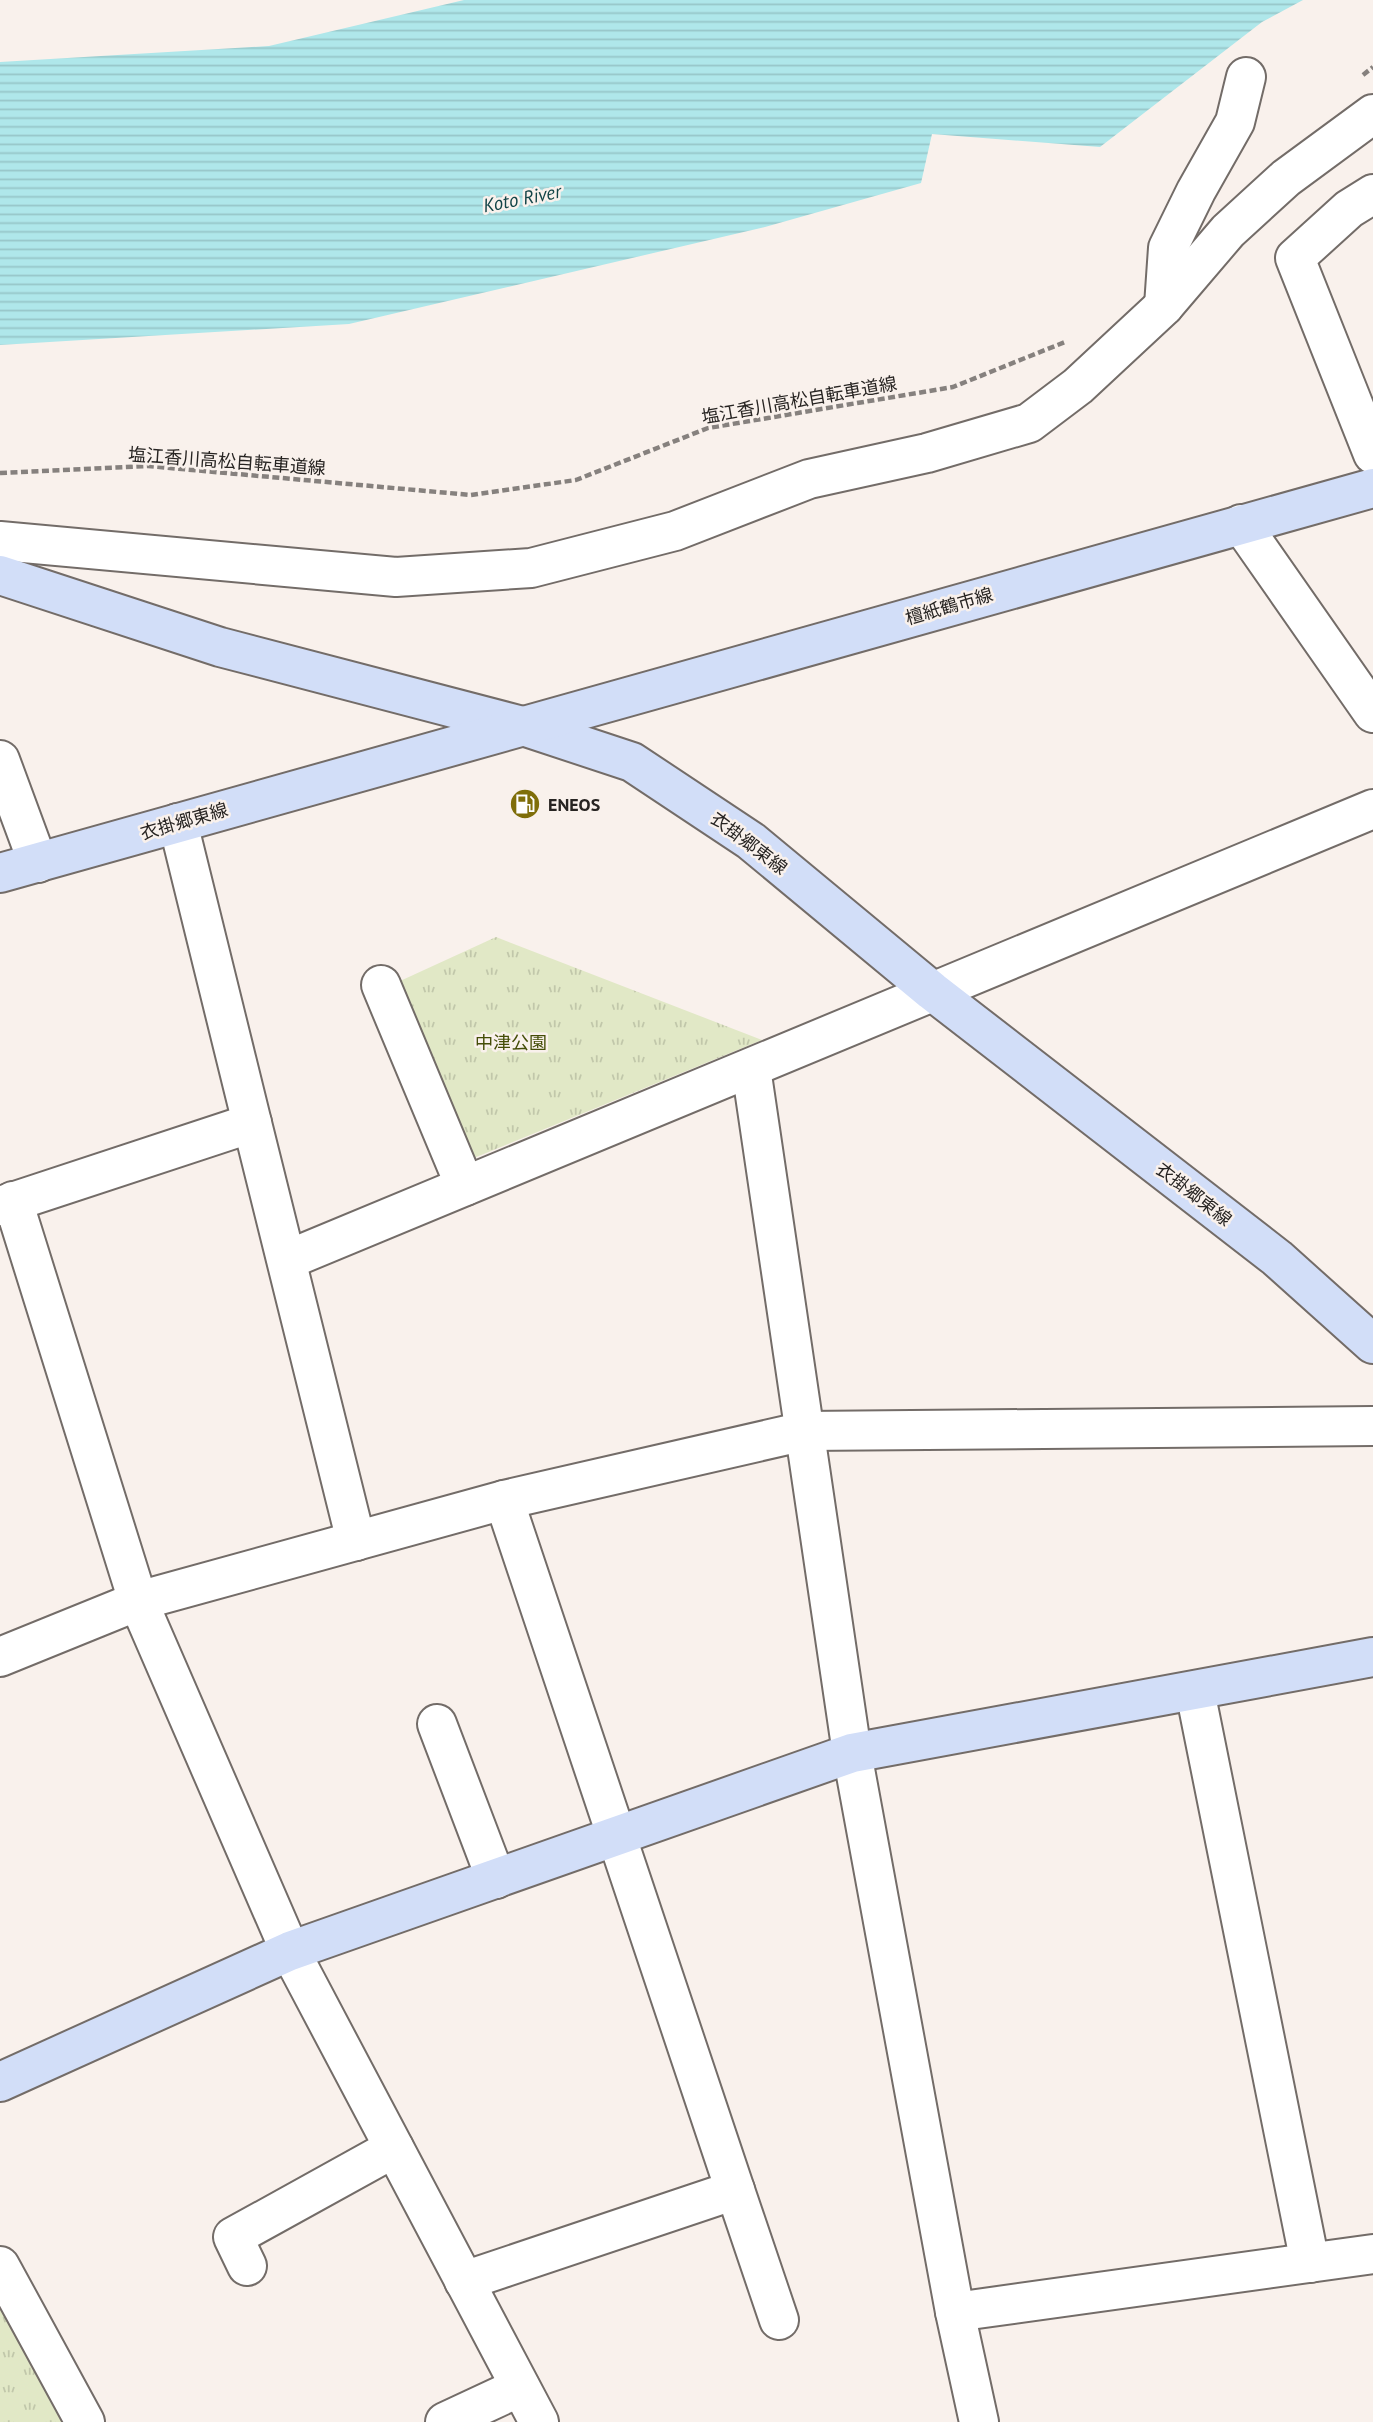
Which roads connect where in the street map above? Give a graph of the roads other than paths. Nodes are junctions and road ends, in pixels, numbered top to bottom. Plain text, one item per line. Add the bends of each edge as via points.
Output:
1 (1246, 77) dead end
2 (1373, 114) edge
3 (1373, 194) edge
4 (1164, 306) junction
5 (1373, 454) edge
6 (1373, 488) edge
7 (1241, 524) junction
8 (0, 541) edge
9 (0, 575) edge
10 (1373, 713) edge
11 (526, 727) junction
12 (0, 760) edge
13 (1373, 809) edge
14 (178, 823) junction
15 (38, 863) junction
16 (0, 873) edge
17 (381, 985) dead end
18 (932, 991) junction
19 (751, 1068) junction
20 (252, 1124) junction
21 (465, 1186) junction
22 (6, 1203) edge
23 (288, 1260) junction
24 (1373, 1344) edge
25 (1373, 1426) edge
26 (805, 1431) junction
27 (503, 1500) junction
28 (356, 1541) junction
29 (138, 1601) junction
30 (0, 1657) edge
31 (1373, 1657) edge
32 (1195, 1690) junction
33 (437, 1724) dead end
34 (852, 1753) junction
35 (616, 1836) junction
36 (496, 1879) junction
37 (290, 1951) junction
38 (0, 2082) edge
39 (394, 2148) junction
40 (736, 2190) junction
41 (1373, 2254) edge
42 (1310, 2263) junction
43 (0, 2266) edge
44 (247, 2266) dead end
45 (464, 2281) junction
46 (955, 2312) junction
47 (779, 2320) dead end
48 (520, 2387) junction
49 (85, 2422) edge
50 (445, 2422) edge
51 (538, 2422) edge
52 (979, 2422) edge

1 - 4 street via 1235,122 1168,248
2 - 4 street via 1286,178 1228,231
3 - 5 street via 1349,209 1295,258
4 - 8 street via 1078,386 1029,424 810,479 675,531 531,568 396,577
6 - 7 main road, 檀紙鶴市線
7 - 10 street
7 - 11 main road, 檀紙鶴市線
9 - 11 main road via 220,647
11 - 14 main road, 衣掛郷東線
11 - 18 main road, 衣掛郷東線 via 632,762 751,841
12 - 15 street
13 - 18 street
14 - 15 main road, 衣掛郷東線
14 - 20 street
15 - 16 main road, 衣掛郷東線
17 - 21 street
18 - 19 street
18 - 24 main road, 衣掛郷東線 via 1277,1258
19 - 21 street
19 - 26 street
20 - 22 street
20 - 23 street
21 - 23 street
22 - 29 street
23 - 28 street
25 - 26 street
26 - 27 street
26 - 34 street
27 - 28 street
27 - 35 street
28 - 29 street
29 - 30 street
29 - 37 street
31 - 32 main road
32 - 34 main road
32 - 42 street
33 - 36 street
34 - 35 main road
34 - 46 street
35 - 36 main road
35 - 40 street
36 - 37 main road
37 - 38 main road
37 - 39 street
39 - 44 street via 233,2237
39 - 45 street
40 - 45 street
40 - 47 street
41 - 42 street
42 - 46 street
43 - 49 street
45 - 48 street
46 - 52 street
48 - 50 street
48 - 51 street

